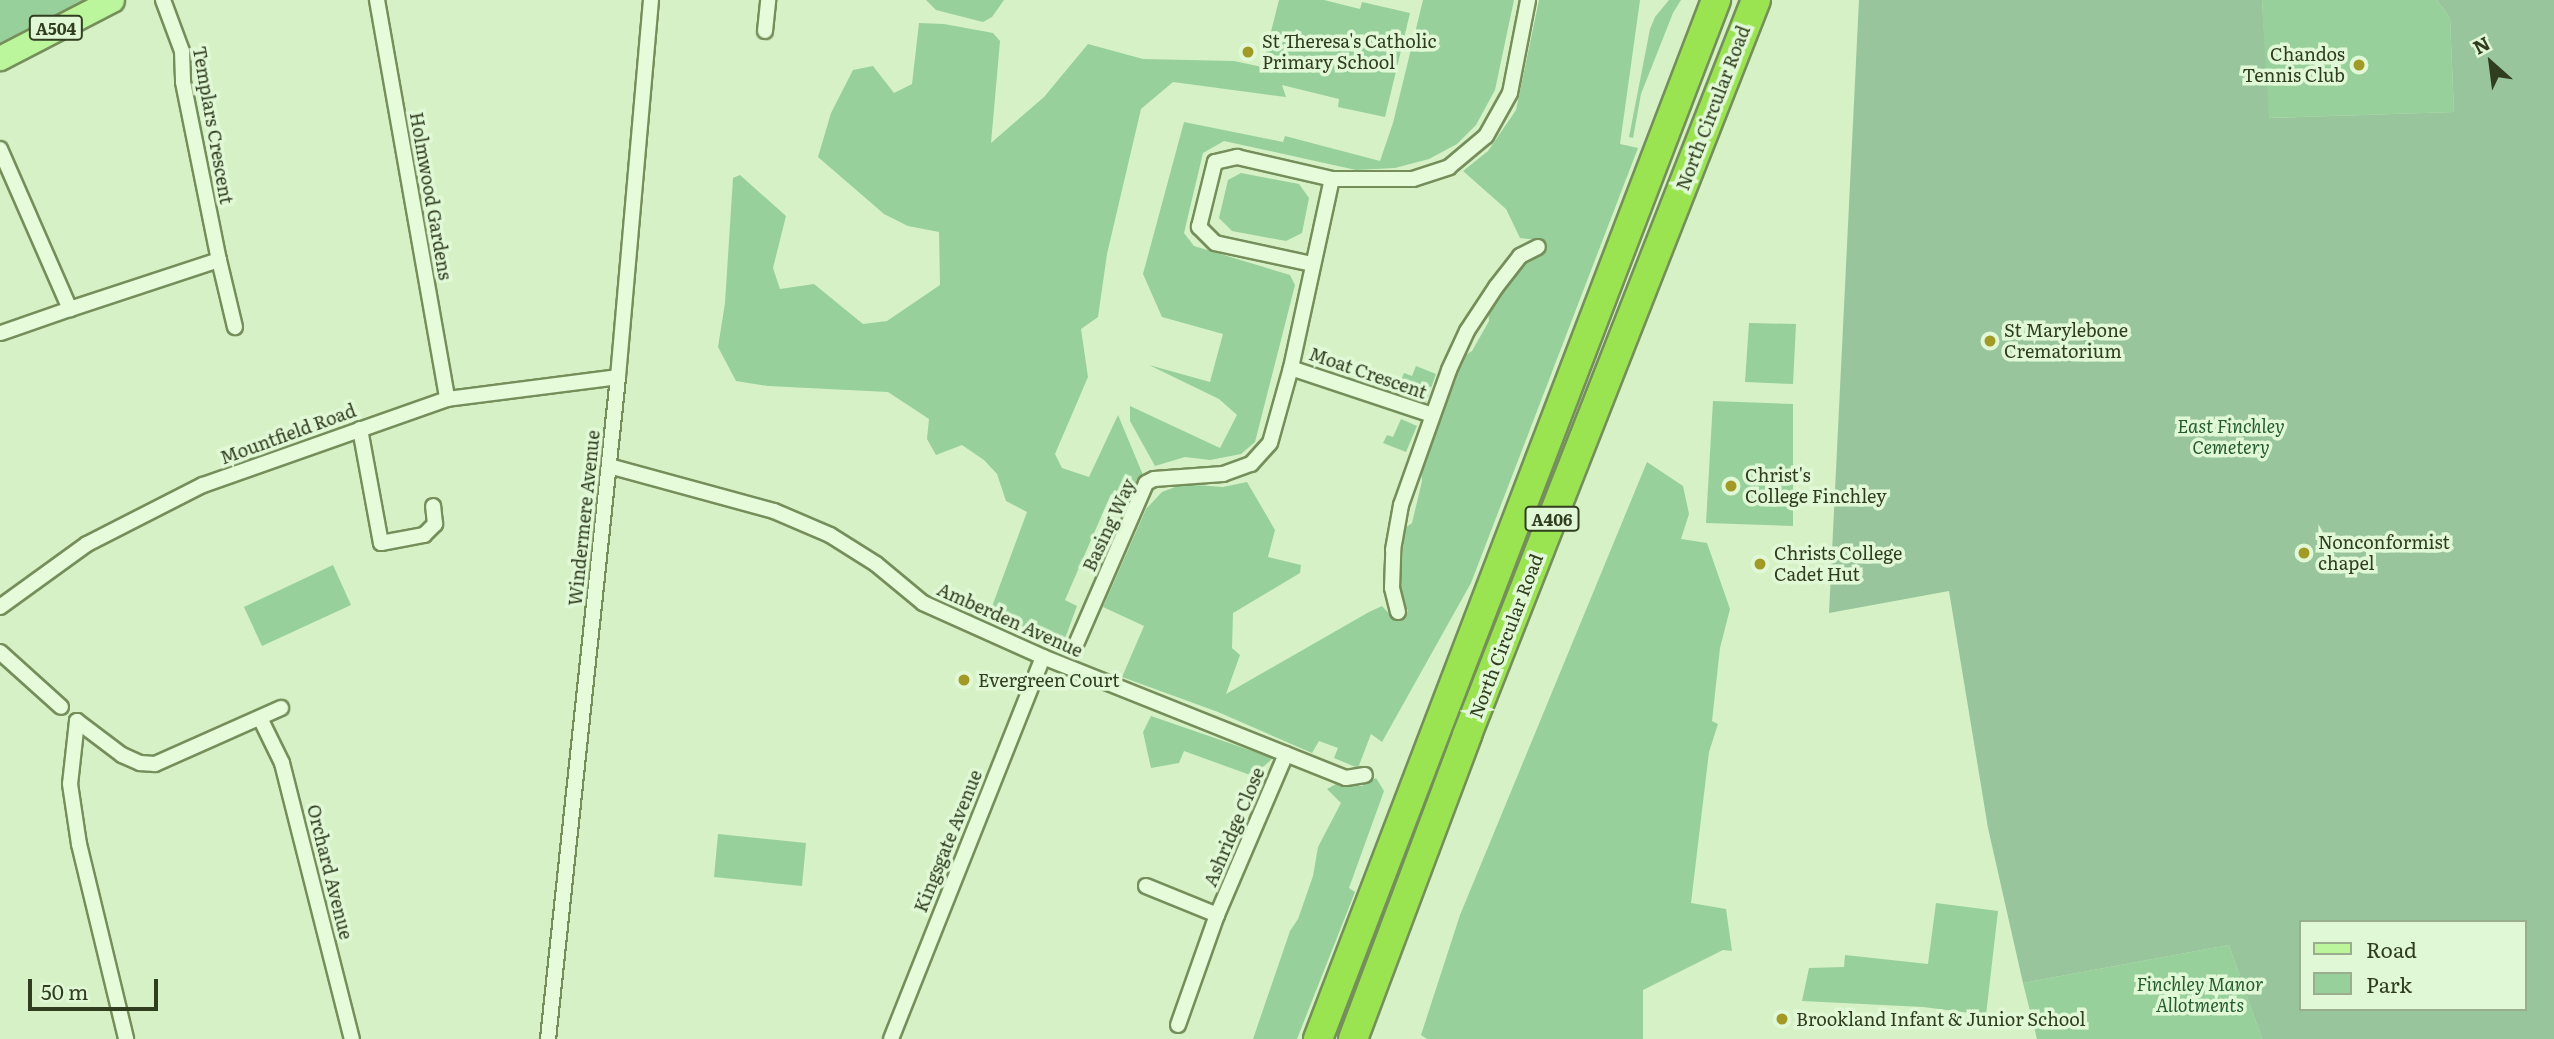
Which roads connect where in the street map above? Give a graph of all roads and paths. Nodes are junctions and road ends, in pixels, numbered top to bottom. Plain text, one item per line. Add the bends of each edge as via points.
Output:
1 (112, 0) edge
2 (163, 0) edge
3 (377, 0) edge
4 (652, 0) edge
5 (768, 0) edge
6 (1528, 0) edge
7 (1716, 0) edge
8 (1756, 0) edge
9 (765, 31) dead end
10 (0, 58) edge
11 (0, 149) edge
12 (1332, 180) junction
13 (1538, 247) dead end
14 (219, 260) junction
15 (1312, 264) junction
16 (70, 309) junction
17 (235, 327) dead end
18 (1, 333) edge
19 (1291, 368) junction
20 (618, 377) junction
21 (447, 399) junction
22 (1432, 415) junction
23 (360, 429) junction
24 (609, 466) junction
25 (433, 506) dead end
26 (0, 607) edge
27 (1398, 612) dead end
28 (1077, 642) dead end
29 (0, 652) edge
30 (1043, 657) junction
31 (61, 707) dead end
32 (281, 708) dead end
33 (260, 718) junction
34 (1286, 754) junction
35 (1365, 775) dead end
36 (1146, 886) dead end
37 (1217, 915) junction
38 (1178, 1025) dead end
39 (126, 1039) edge
40 (352, 1039) edge
41 (548, 1039) edge
42 (891, 1039) edge
43 (1318, 1039) edge
44 (1353, 1039) edge

1 - 10 main road, A504
2 - 14 street, Templars Crescent via 182,51 183,82
3 - 21 street, Holmwood Gardens
4 - 20 street, Windermere Avenue
5 - 9 street
6 - 12 street via 1510,93 1486,136 1449,167 1413,179
7 - 43 highway, North Circular Road / A406
8 - 44 highway, North Circular Road / A406 via 1467,735
11 - 16 street
12 - 15 street, Basing Way
12 - 15 street via 1237,157 1215,162 1199,227 1215,243
13 - 22 street, Moat Crescent via 1520,257 1467,331
14 - 16 street
14 - 17 street, Templars Crescent
15 - 19 street, Basing Way
16 - 18 street
19 - 22 street, Moat Crescent
19 - 28 street, Basing Way via 1270,443 1251,464 1223,474 1146,483
20 - 21 street, Mountfield Road
20 - 24 street, Windermere Avenue
21 - 23 street, Mountfield Road
22 - 27 street, Moat Crescent via 1401,505 1395,538 1392,588
23 - 25 street via 381,543 424,535 435,524
23 - 26 street, Mountfield Road via 202,485 153,509 87,544
24 - 30 street, Amberden Avenue via 774,511 830,535 876,564 923,603
24 - 41 street, Windermere Avenue
29 - 31 street
30 - 34 street, Amberden Avenue
30 - 42 street, Kingsgate Avenue
32 - 33 street
33 - 39 street via 155,764 122,755 77,722 70,784 79,844
33 - 40 street, Orchard Avenue via 282,763
34 - 35 street, Amberden Avenue via 1346,778
34 - 37 street, Ashridge Close
36 - 37 street, Ashridge Close
37 - 38 street, Ashridge Close

